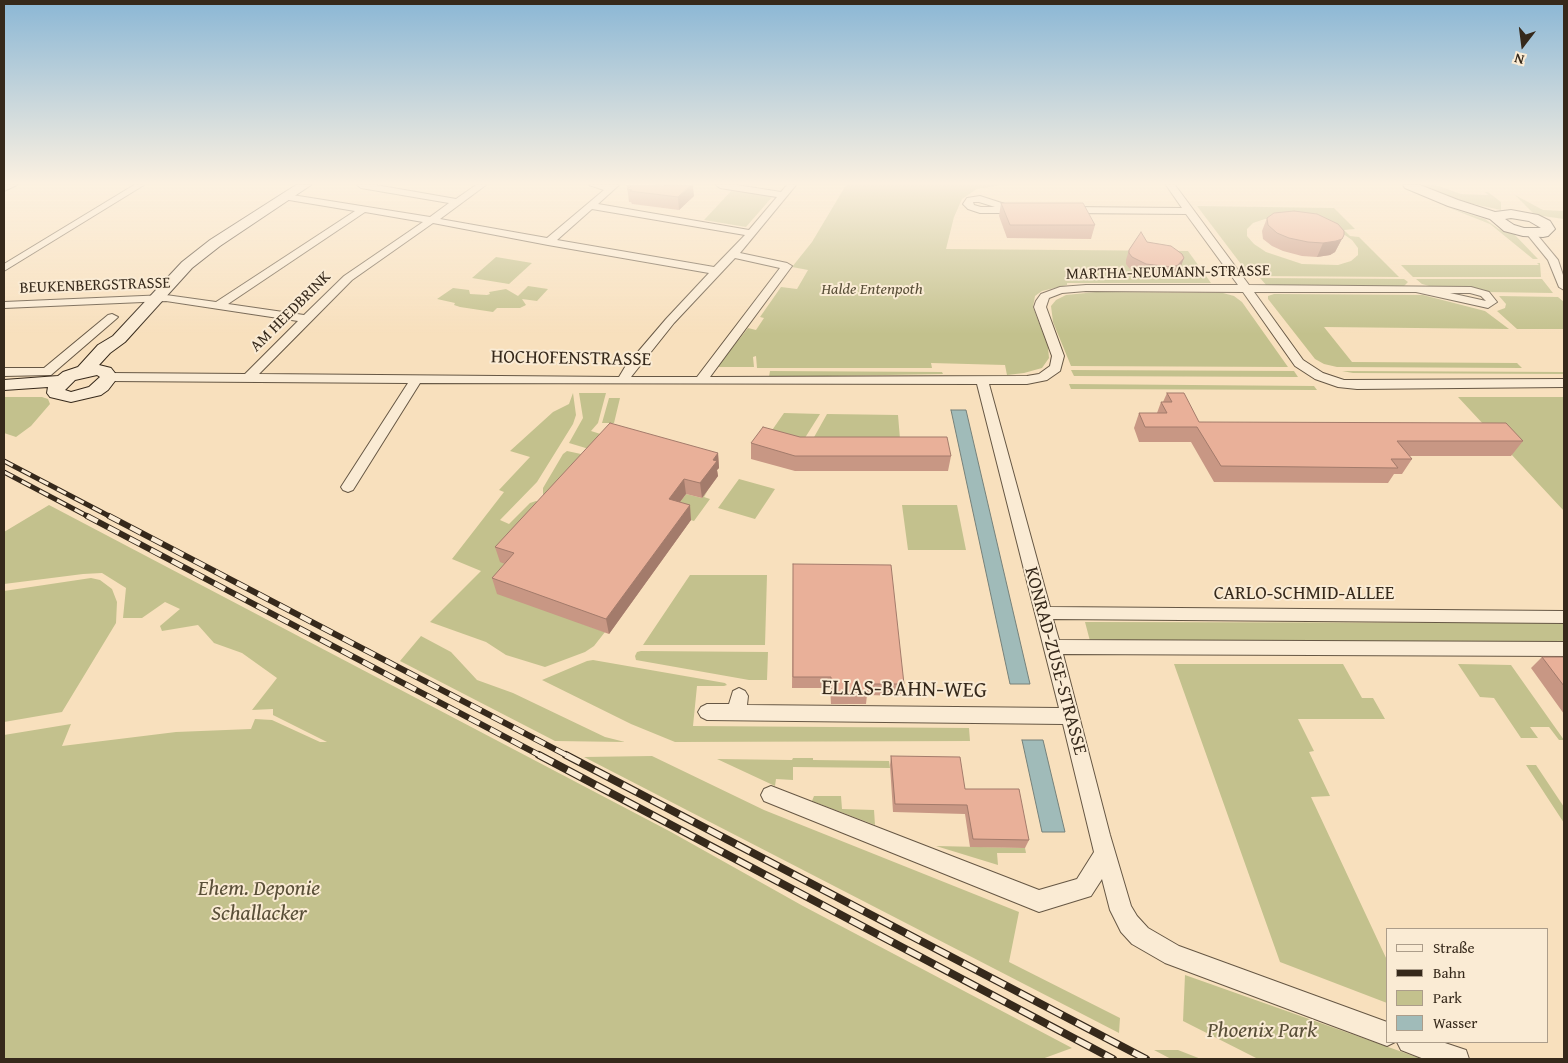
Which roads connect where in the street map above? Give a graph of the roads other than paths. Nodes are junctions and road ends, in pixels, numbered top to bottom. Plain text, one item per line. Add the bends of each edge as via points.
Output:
1 (59, 235) edge
2 (228, 235) edge
3 (325, 235) edge
4 (410, 235) edge
5 (509, 235) edge
6 (557, 235) edge
7 (751, 235) edge
8 (1206, 235) edge
9 (1532, 235) edge
10 (548, 242) junction
11 (732, 255) junction
12 (4, 268) edge
13 (716, 271) junction
14 (1564, 287) edge
15 (1246, 288) junction
16 (1416, 289) junction
17 (156, 298) junction
18 (220, 304) junction
19 (4, 305) edge
20 (112, 316) dead end
21 (306, 319) junction
22 (4, 372) edge
23 (98, 376) junction
24 (248, 378) junction
25 (417, 378) junction
26 (982, 380) junction
27 (624, 381) junction
28 (701, 381) junction
29 (1564, 384) edge
30 (4, 386) edge
31 (348, 487) dead end
32 (1043, 613) junction
33 (1564, 617) edge
34 (1053, 647) junction
35 (1564, 649) edge
36 (707, 712) dead end
37 (1070, 716) junction
38 (771, 795) dead end
39 (1106, 853) junction
40 (1386, 1034) edge
41 (1412, 1043) edge
42 (1457, 1059) edge

1 - 12 street
2 - 17 main road via 187,265
3 - 18 street
4 - 21 street, AM HEEDBRINK via 348,278
5 - 10 street
6 - 10 street
7 - 11 street
8 - 15 street
9 - 14 street via 1553,260
10 - 13 street
11 - 13 street
11 - 28 street via 787,266
13 - 27 street via 664,328 629,370
15 - 16 street, MARTHA-NEUMANN-STRASSE
15 - 26 street, MARTHA-NEUMANN-STRASSE via 1060,290 1045,296 1040,307 1058,356 1056,368 1043,377 1028,380
15 - 29 street via 1299,363 1342,384
16 - 16 street, MARTHA-NEUMANN-STRASSE via 1477,304 1492,302 1485,294 1471,290
17 - 18 street, BEUKENBERGSTRASSE
17 - 19 street, BEUKENBERGSTRASSE
17 - 23 main road via 119,339
18 - 21 street, BEUKENBERGSTRASSE
20 - 22 street via 47,372
21 - 24 street, AM HEEDBRINK
23 - 24 street, HOCHOFENSTRASSE
23 - 30 main road via 87,394 70,397 59,395 58,385
24 - 25 street, HOCHOFENSTRASSE
25 - 27 street, HOCHOFENSTRASSE
25 - 31 street
26 - 28 street, HOCHOFENSTRASSE
26 - 32 street, KONRAD-ZUSE-STRASSE
27 - 28 street, HOCHOFENSTRASSE
32 - 33 street, CARLO-SCHMID-ALLEE
32 - 34 street, KONRAD-ZUSE-STRASSE
34 - 35 street
34 - 37 street, KONRAD-ZUSE-STRASSE
36 - 37 street, ELIAS-BAHN-WEG via 739,704
37 - 39 street, KONRAD-ZUSE-STRASSE
38 - 39 street via 1039,901 1083,888
39 - 40 street, KONRAD-ZUSE-STRASSE via 1121,910 1128,924 1140,936 1173,955
41 - 42 street

